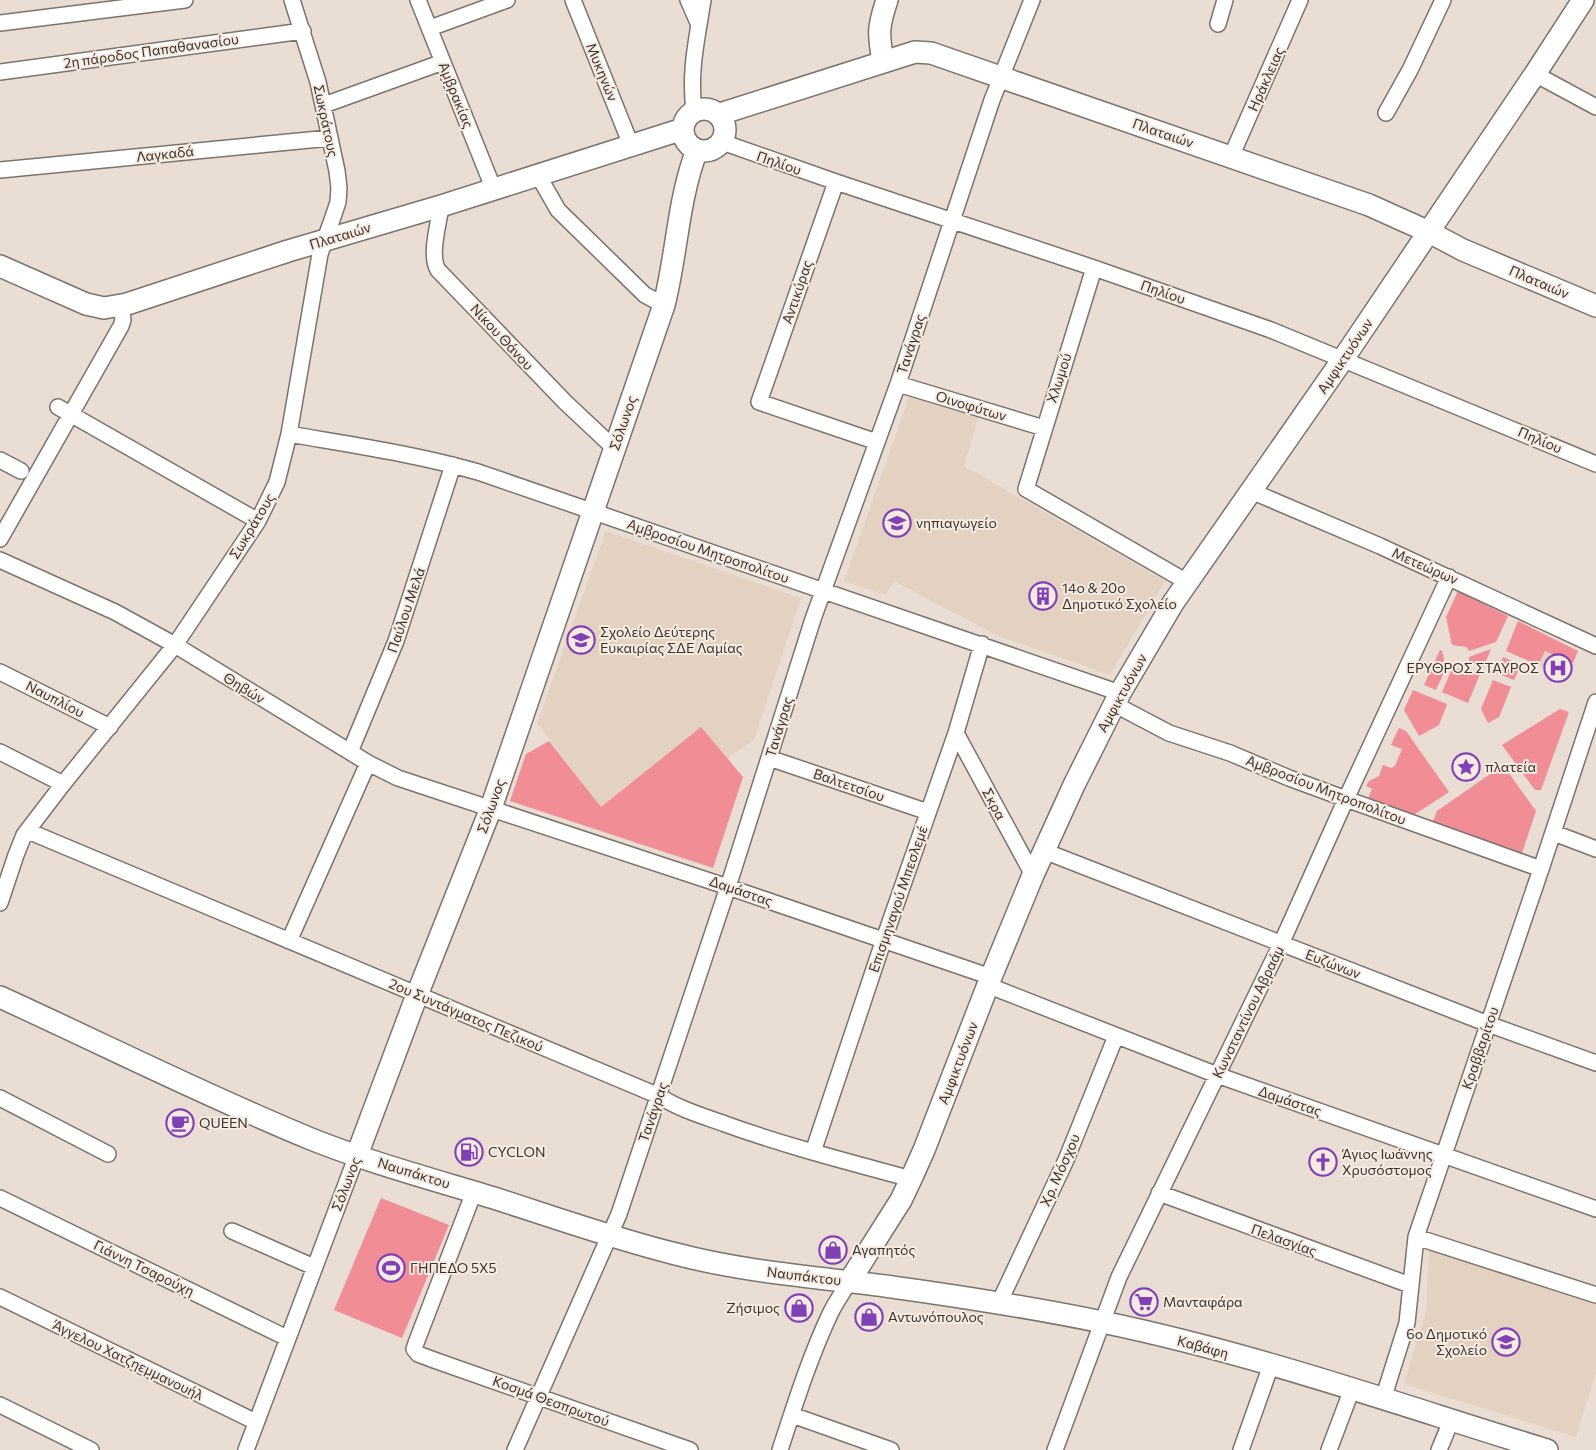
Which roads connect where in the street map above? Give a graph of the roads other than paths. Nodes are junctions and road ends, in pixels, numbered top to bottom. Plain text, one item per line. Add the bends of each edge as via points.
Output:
1 (185, 0) edge
2 (292, 0) edge
3 (418, 0) edge
4 (507, 0) edge
5 (574, 0) edge
6 (688, 0) edge
7 (703, 0) edge
8 (887, 0) edge
9 (1032, 0) edge
10 (1225, 0) edge
11 (1300, 0) edge
12 (1443, 0) edge
13 (1583, 0) edge
14 (0, 23) edge
15 (1218, 24) dead end
16 (699, 25) junction
17 (430, 28) junction
18 (303, 32) junction
19 (443, 62) junction
20 (882, 62) junction
21 (0, 72) edge
22 (1535, 74) junction
23 (1001, 76) junction
24 (324, 104) junction
25 (1596, 107) edge
26 (694, 111) junction
27 (1386, 113) dead end
28 (720, 114) junction
29 (683, 129) junction
30 (330, 138) junction
31 (722, 142) junction
32 (631, 145) junction
33 (697, 150) junction
34 (1232, 157) junction
35 (0, 170) edge
36 (538, 176) junction
37 (836, 182) junction
38 (494, 190) junction
39 (441, 206) junction
40 (952, 220) junction
41 (1429, 232) junction
42 (324, 241) junction
43 (0, 266) edge
44 (1094, 268) junction
45 (664, 305) junction
46 (121, 306) junction
47 (1596, 306) edge
48 (1343, 359) junction
49 (898, 384) junction
50 (58, 407) dead end
51 (71, 415) junction
52 (1044, 428) junction
53 (289, 434) junction
54 (877, 442) junction
55 (614, 448) junction
56 (0, 460) edge
57 (1596, 464) edge
58 (454, 465) junction
59 (21, 471) dead end
60 (1251, 491) junction
61 (593, 511) junction
62 (258, 521) junction
63 (0, 539) edge
64 (0, 560) edge
65 (1449, 577) junction
66 (1188, 582) junction
67 (822, 591) junction
68 (982, 644) junction
69 (175, 645) junction
70 (1596, 646) edge
71 (0, 672) edge
72 (1117, 698) junction
73 (1596, 702) edge
74 (110, 727) junction
75 (956, 733) junction
76 (0, 752) edge
77 (350, 752) junction
78 (769, 758) junction
79 (368, 763) junction
80 (63, 784) junction
81 (1346, 799) junction
82 (491, 808) junction
83 (928, 812) junction
84 (28, 830) junction
85 (1554, 833) junction
86 (1596, 849) edge
87 (1044, 851) junction
88 (1542, 869) junction
89 (1033, 875) junction
90 (728, 887) junction
91 (0, 902) edge
92 (884, 939) junction
93 (289, 941) junction
94 (1282, 944) junction
95 (989, 981) junction
96 (417, 995) junction
97 (0, 997) edge
98 (1488, 1024) junction
99 (1116, 1036) junction
100 (1596, 1063) edge
101 (1217, 1075) junction
102 (659, 1096) junction
103 (0, 1098) edge
104 (813, 1152) junction
105 (108, 1154) dead end
106 (357, 1156) junction
107 (1444, 1156) junction
108 (912, 1179) junction
109 (474, 1192) junction
110 (1159, 1193) junction
111 (0, 1198) edge
112 (1596, 1209) edge
113 (232, 1231) dead end
114 (609, 1235) junction
115 (1416, 1237) junction
116 (314, 1267) junction
117 (849, 1282) junction
118 (1410, 1285) junction
119 (1596, 1296) edge
120 (0, 1297) edge
121 (999, 1303) junction
122 (1102, 1322) junction
123 (287, 1338) junction
124 (1271, 1365) junction
125 (1352, 1389) junction
126 (539, 1396) junction
127 (1383, 1399) junction
128 (0, 1405) edge
129 (792, 1415) junction
130 (1451, 1421) junction
131 (256, 1422) junction
132 (1543, 1449) edge
133 (91, 1450) edge
134 (246, 1450) edge
135 (515, 1450) edge
136 (690, 1450) edge
137 (780, 1450) edge
138 (891, 1450) edge
139 (1055, 1450) edge
140 (1241, 1450) edge
141 (1329, 1450) edge
142 (1439, 1450) edge

1 - 14 street
2 - 18 street, Σωκράτους
3 - 17 street, Αμβρακίας
4 - 17 street
5 - 32 street, Μυκηνών
6 - 16 street
7 - 16 street
8 - 20 street via 879,27
9 - 23 street, Τανάγρας
10 - 15 street
11 - 34 street, Ηράκλειας
12 - 27 street
13 - 22 street, Αμφικτυόνων
16 - 26 street via 692,61
17 - 19 street, Αμβρακίας
18 - 21 street, 2η πάροδος Παπαθανασίου
18 - 24 street, Σωκράτους
19 - 24 street
19 - 38 street, Αμβρακίας
20 - 23 street, Πλαταιών via 919,51
20 - 28 street, Πλαταιών
22 - 25 street
22 - 41 street, Αμφικτυόνων
23 - 34 street, Πλαταιών
23 - 40 street, Τανάγρας
24 - 30 street, Σωκράτους
26 - 28 street via 707,108
26 - 29 street via 686,119
28 - 31 street via 726,127
29 - 32 street, Πλαταιών
29 - 33 street via 688,144
30 - 35 street, Λαγκαδά
30 - 42 street, Σωκράτους via 338,196
31 - 33 street via 709,151
31 - 37 street, Πηλίου
32 - 36 street, Πλαταιών
33 - 45 street, Σόλωνος via 688,178
34 - 41 street, Πλαταιών via 1369,205
36 - 38 street, Πλαταιών
36 - 45 street via 558,210 645,295
37 - 40 street, Πηλίου
37 - 54 street, Αντικύρας via 759,402
38 - 39 street, Πλαταιών
39 - 42 street, Πλαταιών
39 - 55 street, Νίκου Θάνου via 434,255 438,270 565,402
40 - 44 street, Πηλίου
40 - 49 street, Τανάγρας
41 - 47 street, Πλαταιών
41 - 48 street, Αμφικτυόνων
42 - 46 street, Πλαταιών
42 - 53 street, Σωκράτους
43 - 46 street, Πλαταιών via 86,304 104,308
44 - 48 street, Πηλίου via 1271,330
44 - 52 street, Χλωμού
45 - 55 street, Σόλωνος
46 - 51 street via 124,320
48 - 57 street, Πηλίου
48 - 60 street, Αμφικτυόνων
49 - 52 street, Οινοφύτων
49 - 54 street, Τανάγρας
50 - 51 street
51 - 62 street
51 - 63 street
52 - 66 street, Χλωμού via 1026,489
53 - 58 street, Αμβροσίου Μητροπολίτου
53 - 62 street, Σωκράτους via 277,482
54 - 67 street, Τανάγρας
55 - 61 street, Σόλωνος
56 - 59 street
58 - 61 street, Αμβροσίου Μητροπολίτου
58 - 77 street, Παύλου Μελά via 396,641
60 - 65 street, Μετεώρων
60 - 66 street, Αμφικτυόνων
61 - 67 street, Αμβροσίου Μητροπολίτου
61 - 82 street, Σόλωνος
62 - 69 street, Σωκράτους
64 - 69 street, Θηβών via 115,612
65 - 70 street, Μετεώρων
65 - 81 street, Κωνσταντίνου Αβραάμ
66 - 72 street, Αμφικτυόνων
67 - 68 street, Αμβροσίου Μητροπολίτου
67 - 78 street, Τανάγρας
68 - 72 street, Αμβροσίου Μητροπολίτου
68 - 75 street, Επισμηναγού Μπεσλεμέ
69 - 74 street, Σωκράτους
69 - 77 street, Θηβών
71 - 74 street, Ναυπλίου
72 - 81 street, Αμβροσίου Μητροπολίτου via 1169,733 1230,753
72 - 87 street, Αμφικτυόνων
73 - 85 street, Κραββαρίτου
74 - 80 street, Σωκράτους
75 - 83 street, Επισμηναγού Μπεσλεμέ
75 - 89 street, Σκρα
76 - 80 street
77 - 79 street, Θηβών
78 - 83 street, Βαλτετσίου
78 - 90 street, Τανάγρας
79 - 82 street, Θηβών via 398,778
79 - 93 street
80 - 84 street, Σωκράτους
81 - 88 street, Αμβροσίου Μητροπολίτου
81 - 94 street, Κωνσταντίνου Αβραάμ
82 - 90 street, Δαμάστας
82 - 96 street, Σόλωνος
83 - 92 street, Επισμηναγού Μπεσλεμέ
84 - 91 street, Σωκράτους
84 - 93 street, 2ου Συντάγματος Πεζικού
85 - 86 street
85 - 88 street, Κραββαρίτου
87 - 89 street, Αμφικτυόνων
87 - 94 street, Ευζώνων
88 - 98 street, Κραββαρίτου
89 - 95 street, Αμφικτυόνων
90 - 92 street, Δαμάστας
90 - 102 street, Τανάγρας
92 - 95 street, Δαμάστας
92 - 104 street, Επισμηναγού Μπεσλεμέ
93 - 96 street, 2ου Συντάγματος Πεζικού
94 - 98 street, Ευζώνων
94 - 101 street, Κωνσταντίνου Αβραάμ
95 - 99 street, Δαμάστας
95 - 108 street, Αμφικτυόνων
96 - 102 street, 2ου Συντάγματος Πεζικού
96 - 106 street, Σόλωνος
97 - 106 street, Ναυπάκτου
98 - 100 street, Ευζώνων
98 - 107 street, Κραββαρίτου
99 - 101 street, Δαμάστας
99 - 121 street, Χρ. Μόσχου via 1066,1160
101 - 107 street, Δαμάστας
101 - 110 street, Κωνσταντίνου Αβραάμ
102 - 104 street, 2ου Συντάγματος Πεζικού via 684,1109
102 - 114 street, Τανάγρας
103 - 105 street
104 - 108 street, 2ου Συντάγματος Πεζικού
106 - 109 street, Ναυπάκτου
106 - 116 street, Σόλωνος
107 - 112 street, Δαμάστας
107 - 115 street, Κραββαρίτου
108 - 117 street, Αμφικτυόνων
109 - 114 street, Ναυπάκτου
109 - 126 street, Κοσμά Θεσπρωτού via 414,1350
110 - 118 street, Πελασγίας
110 - 122 street, Κωνσταντίνου Αβραάμ via 1119,1277
111 - 123 street, Γιάννη Τσαρούχη
113 - 116 street
114 - 117 street, Ναυπάκτου via 711,1262
114 - 126 street, Τανάγρας
115 - 118 street, Κραββαρίτου
115 - 119 street
116 - 123 street, Σόλωνος
117 - 121 street, Καβάφη
117 - 129 street, Αμφικτυόνων via 832,1311
118 - 127 street, Κραββαρίτου via 1407,1323
120 - 131 street, Άγγελου Χατζηεμμανουήλ
121 - 122 street, Καβάφη
122 - 124 street, Καβάφη
122 - 139 street, Κωνσταντίνου Αβραάμ
123 - 131 street, Σόλωνος
124 - 125 street, Καβάφη
124 - 140 street
125 - 127 street, Καβάφη
125 - 141 street
126 - 135 street, Τανάγρας
126 - 136 street, Κοσμά Θεσπρωτού
127 - 130 street, Καβάφη
128 - 133 street
129 - 137 street, Αμφικτυόνων
129 - 138 street
130 - 132 street, Καβάφη
130 - 142 street
131 - 134 street, Σόλωνος

